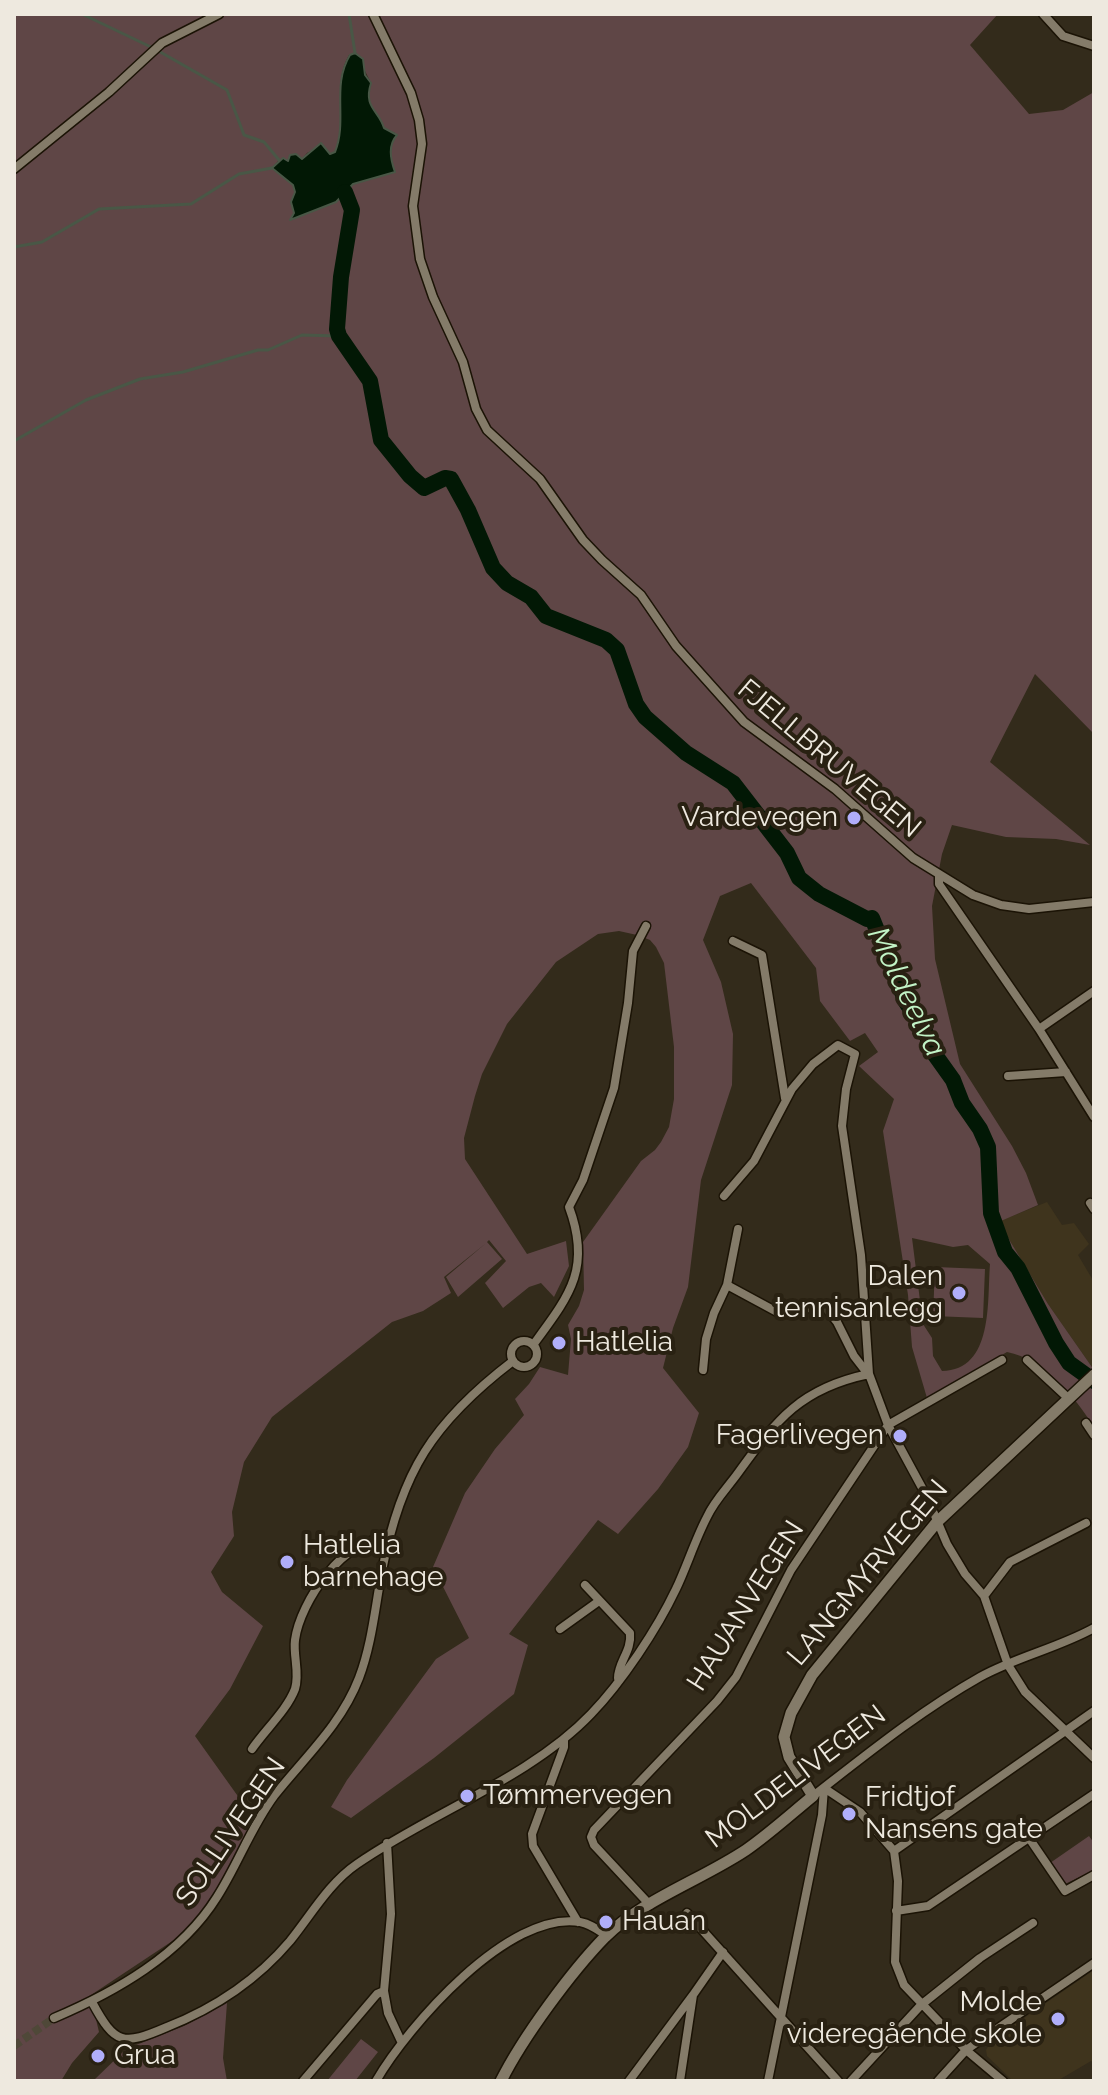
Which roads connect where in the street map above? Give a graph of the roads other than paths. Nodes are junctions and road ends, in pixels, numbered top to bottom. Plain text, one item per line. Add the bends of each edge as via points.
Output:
1 (219, 14) edge
2 (373, 14) edge
3 (1043, 14) edge
4 (1094, 46) edge
5 (14, 169) edge
6 (939, 875) junction
7 (1094, 902) edge
8 (646, 926) dead end
9 (733, 941) dead end
10 (1094, 991) edge
11 (1039, 1029) junction
12 (1066, 1072) junction
13 (1008, 1076) dead end
14 (785, 1098) junction
15 (1094, 1117) edge
16 (724, 1196) dead end
17 (738, 1229) dead end
18 (727, 1285) junction
19 (533, 1345) junction
20 (1002, 1360) dead end
21 (1027, 1360) dead end
22 (513, 1361) junction
23 (703, 1370) dead end
24 (869, 1374) junction
25 (1094, 1375) edge
26 (1071, 1396) junction
27 (1086, 1423) dead end
28 (888, 1425) junction
29 (1094, 1435) edge
30 (937, 1522) junction
31 (1086, 1523) dead end
32 (388, 1539) junction
33 (585, 1585) dead end
34 (984, 1596) junction
35 (599, 1601) junction
36 (1094, 1628) edge
37 (560, 1629) dead end
38 (1008, 1665) junction
39 (618, 1679) junction
40 (1094, 1711) edge
41 (1065, 1731) junction
42 (564, 1739) junction
43 (252, 1749) dead end
44 (1094, 1758) edge
45 (824, 1788) junction
46 (1094, 1794) edge
47 (813, 1796) junction
48 (1029, 1838) junction
49 (387, 1843) junction
50 (894, 1851) junction
51 (1094, 1875) edge
52 (650, 1905) junction
53 (896, 1911) junction
54 (687, 1913) dead end
55 (578, 1922) junction
56 (1033, 1923) dead end
57 (607, 1936) junction
58 (723, 1952) junction
59 (1094, 1963) edge
60 (384, 1991) junction
61 (693, 1995) junction
62 (92, 2002) junction
63 (921, 2005) junction
64 (54, 2018) tunnel mouth
65 (781, 2019) junction
66 (401, 2041) junction
67 (966, 2050) junction
68 (303, 2081) edge
69 (376, 2081) edge
70 (501, 2081) edge
71 (629, 2081) edge
72 (680, 2081) edge
73 (768, 2081) edge
74 (838, 2081) edge
75 (851, 2081) edge
76 (938, 2081) edge
77 (1003, 2081) edge

1 - 5 street via 171,36
2 - 6 street, FJELLBRUVEGEN via 419,120 422,144 413,206 424,271 487,430 540,479 583,540 641,595 676,646 744,722
3 - 4 street via 1063,36
6 - 7 street via 1001,905 1029,909
6 - 11 street, FJELLBRUVEGEN via 939,884
8 - 19 street, SOLLIVEGEN via 633,951 614,1088 569,1207 576,1227 578,1269 559,1311
9 - 14 street via 762,955
10 - 11 street
11 - 12 street, FJELLBRUVEGEN
12 - 13 street
12 - 15 street, FJELLBRUVEGEN
14 - 16 street via 754,1161
14 - 24 street via 830,1050 838,1045 855,1054 842,1126 861,1255
17 - 18 street
18 - 23 street via 706,1339
18 - 24 street via 777,1312 817,1306 830,1311
19 - 22 street, SOLLIVEGEN via 516,1344
19 - 22 street, SOLLIVEGEN via 533,1364 522,1367
20 - 28 street
21 - 26 street
22 - 32 street, SOLLIVEGEN via 474,1391 430,1440
24 - 28 street
24 - 39 street via 816,1390 785,1413 760,1442 708,1514 667,1608
25 - 26 main road, LANGMYRVEGEN
26 - 30 main road, LANGMYRVEGEN
27 - 29 street
28 - 30 street
28 - 52 street, HAUANVEGEN via 791,1570 736,1677 594,1830 594,1845
30 - 34 street via 961,1569
30 - 47 main road, LANGMYRVEGEN via 821,1663 791,1713 786,1751
31 - 34 street via 1010,1562
32 - 43 street via 376,1538 351,1552 323,1579 296,1635 293,1693
32 - 62 street, SOLLIVEGEN via 370,1637 359,1678 342,1711 274,1797 197,1925 154,1962
33 - 35 street
34 - 38 street
35 - 37 street
35 - 39 street via 630,1633
36 - 38 street, MOLDELIVEGEN
38 - 41 street via 1025,1692
38 - 45 street, MOLDELIVEGEN via 943,1700
39 - 42 street via 594,1712
40 - 41 street
41 - 44 street
41 - 50 street
42 - 49 street
42 - 55 street via 532,1834 533,1846
45 - 47 street, MOLDELIVEGEN
45 - 50 street via 860,1812
45 - 65 street
46 - 48 street
47 - 52 main road, MOLDELIVEGEN via 746,1850
48 - 51 street via 1065,1891
48 - 53 street via 928,1906
49 - 60 street via 391,1914
49 - 62 street via 343,1873 256,1976 182,2021 137,2040 123,2039 104,2024
50 - 53 street
52 - 57 main road, MOLDELIVEGEN
53 - 63 street via 895,1962 904,1985
54 - 58 street
55 - 57 street
55 - 66 street via 559,1922 518,1937 451,1986
56 - 63 street
57 - 70 main road, MOLDELIVEGEN via 571,1978
58 - 61 street
58 - 65 street
59 - 67 street
60 - 66 street
60 - 68 street
61 - 71 street
61 - 72 street
62 - 64 street, SOLLIVEGEN
63 - 67 street
63 - 75 street
65 - 73 street
65 - 74 street
66 - 69 street
67 - 76 street
67 - 77 street

